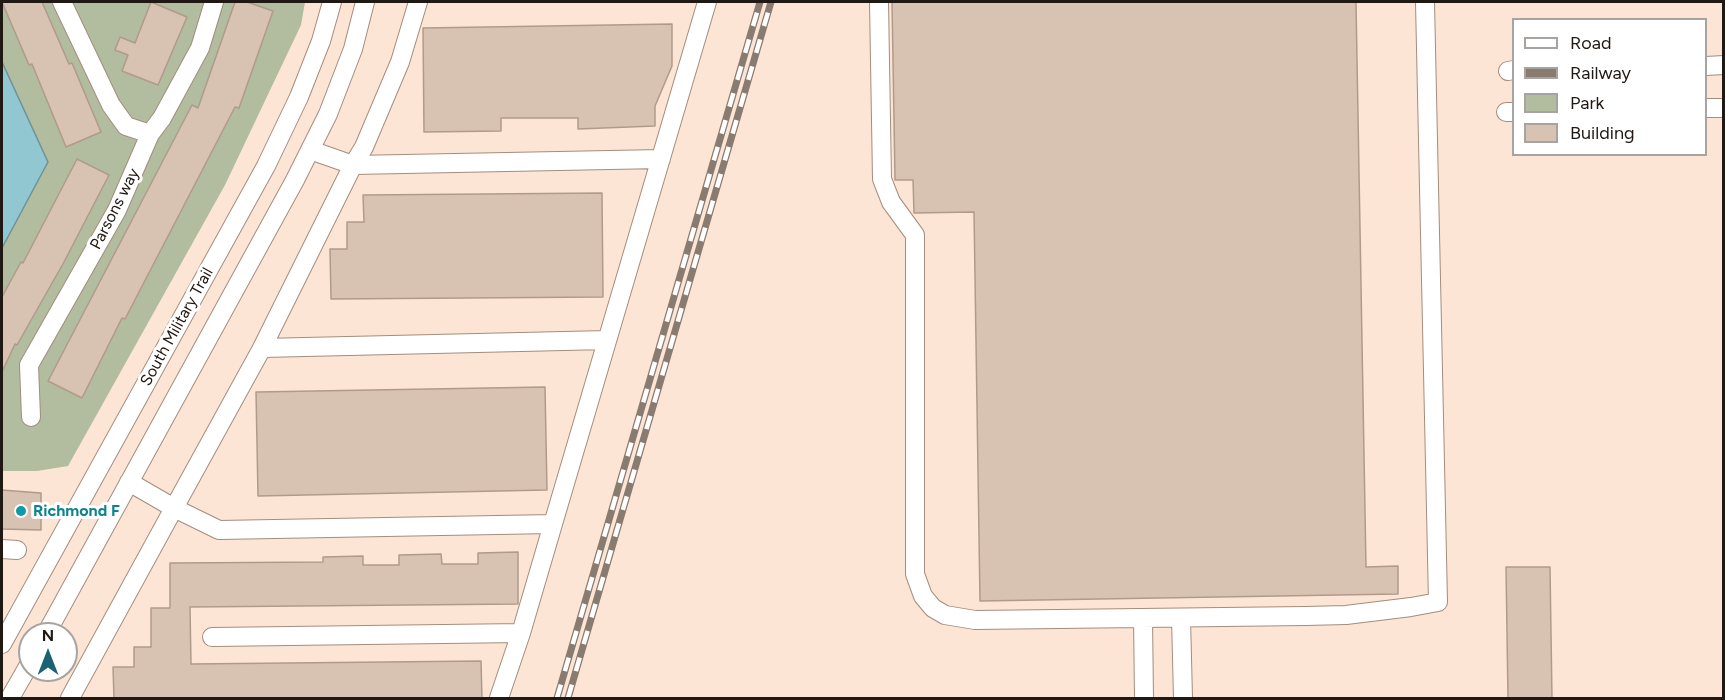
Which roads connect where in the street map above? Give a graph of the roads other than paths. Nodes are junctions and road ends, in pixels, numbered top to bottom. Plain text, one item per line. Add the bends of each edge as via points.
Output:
1 (62, 2) edge
2 (214, 2) edge
3 (332, 2) edge
4 (365, 2) edge
5 (418, 2) edge
6 (707, 2) edge
7 (879, 2) edge
8 (1425, 2) edge
9 (1724, 65) edge
10 (1707, 66) edge
11 (1707, 108) edge
12 (1724, 108) edge
13 (150, 134) junction
14 (310, 150) junction
15 (661, 159) junction
16 (353, 165) junction
17 (607, 340) junction
18 (262, 348) junction
19 (31, 417) dead end
20 (129, 482) junction
21 (88, 487) junction
22 (118, 504) junction
23 (174, 508) junction
24 (553, 524) junction
25 (1143, 618) junction
26 (1181, 618) junction
27 (53, 622) edge
28 (521, 633) junction
29 (212, 637) dead end
30 (2, 644) edge
31 (19, 682) edge
32 (10, 699) edge
33 (70, 699) edge
34 (499, 699) edge
35 (1144, 699) edge
36 (1183, 699) edge

1 - 13 street via 111,105 126,126
2 - 13 street, Parsons way via 200,48
3 - 21 street, South Military Trail via 299,98 266,166
4 - 14 street, South Military Trail via 353,49
5 - 16 street via 400,62
6 - 15 street
7 - 25 street via 882,179 891,202 915,235 915,574 922,596 945,615 975,620
8 - 26 street via 1438,602 1346,615
9 - 10 street
11 - 12 street
13 - 19 street, Parsons way via 117,210 29,365
14 - 16 street
14 - 20 street, South Military Trail
15 - 16 street
15 - 17 street
16 - 18 street
17 - 18 street
17 - 24 street
18 - 23 street
20 - 22 street, South Military Trail
20 - 23 street
21 - 22 street
21 - 30 street, South Military Trail
22 - 27 street, South Military Trail
23 - 24 street via 219,530
23 - 33 street
24 - 28 street
25 - 26 street
25 - 35 street
26 - 36 street
28 - 29 street
28 - 34 street
31 - 32 street

